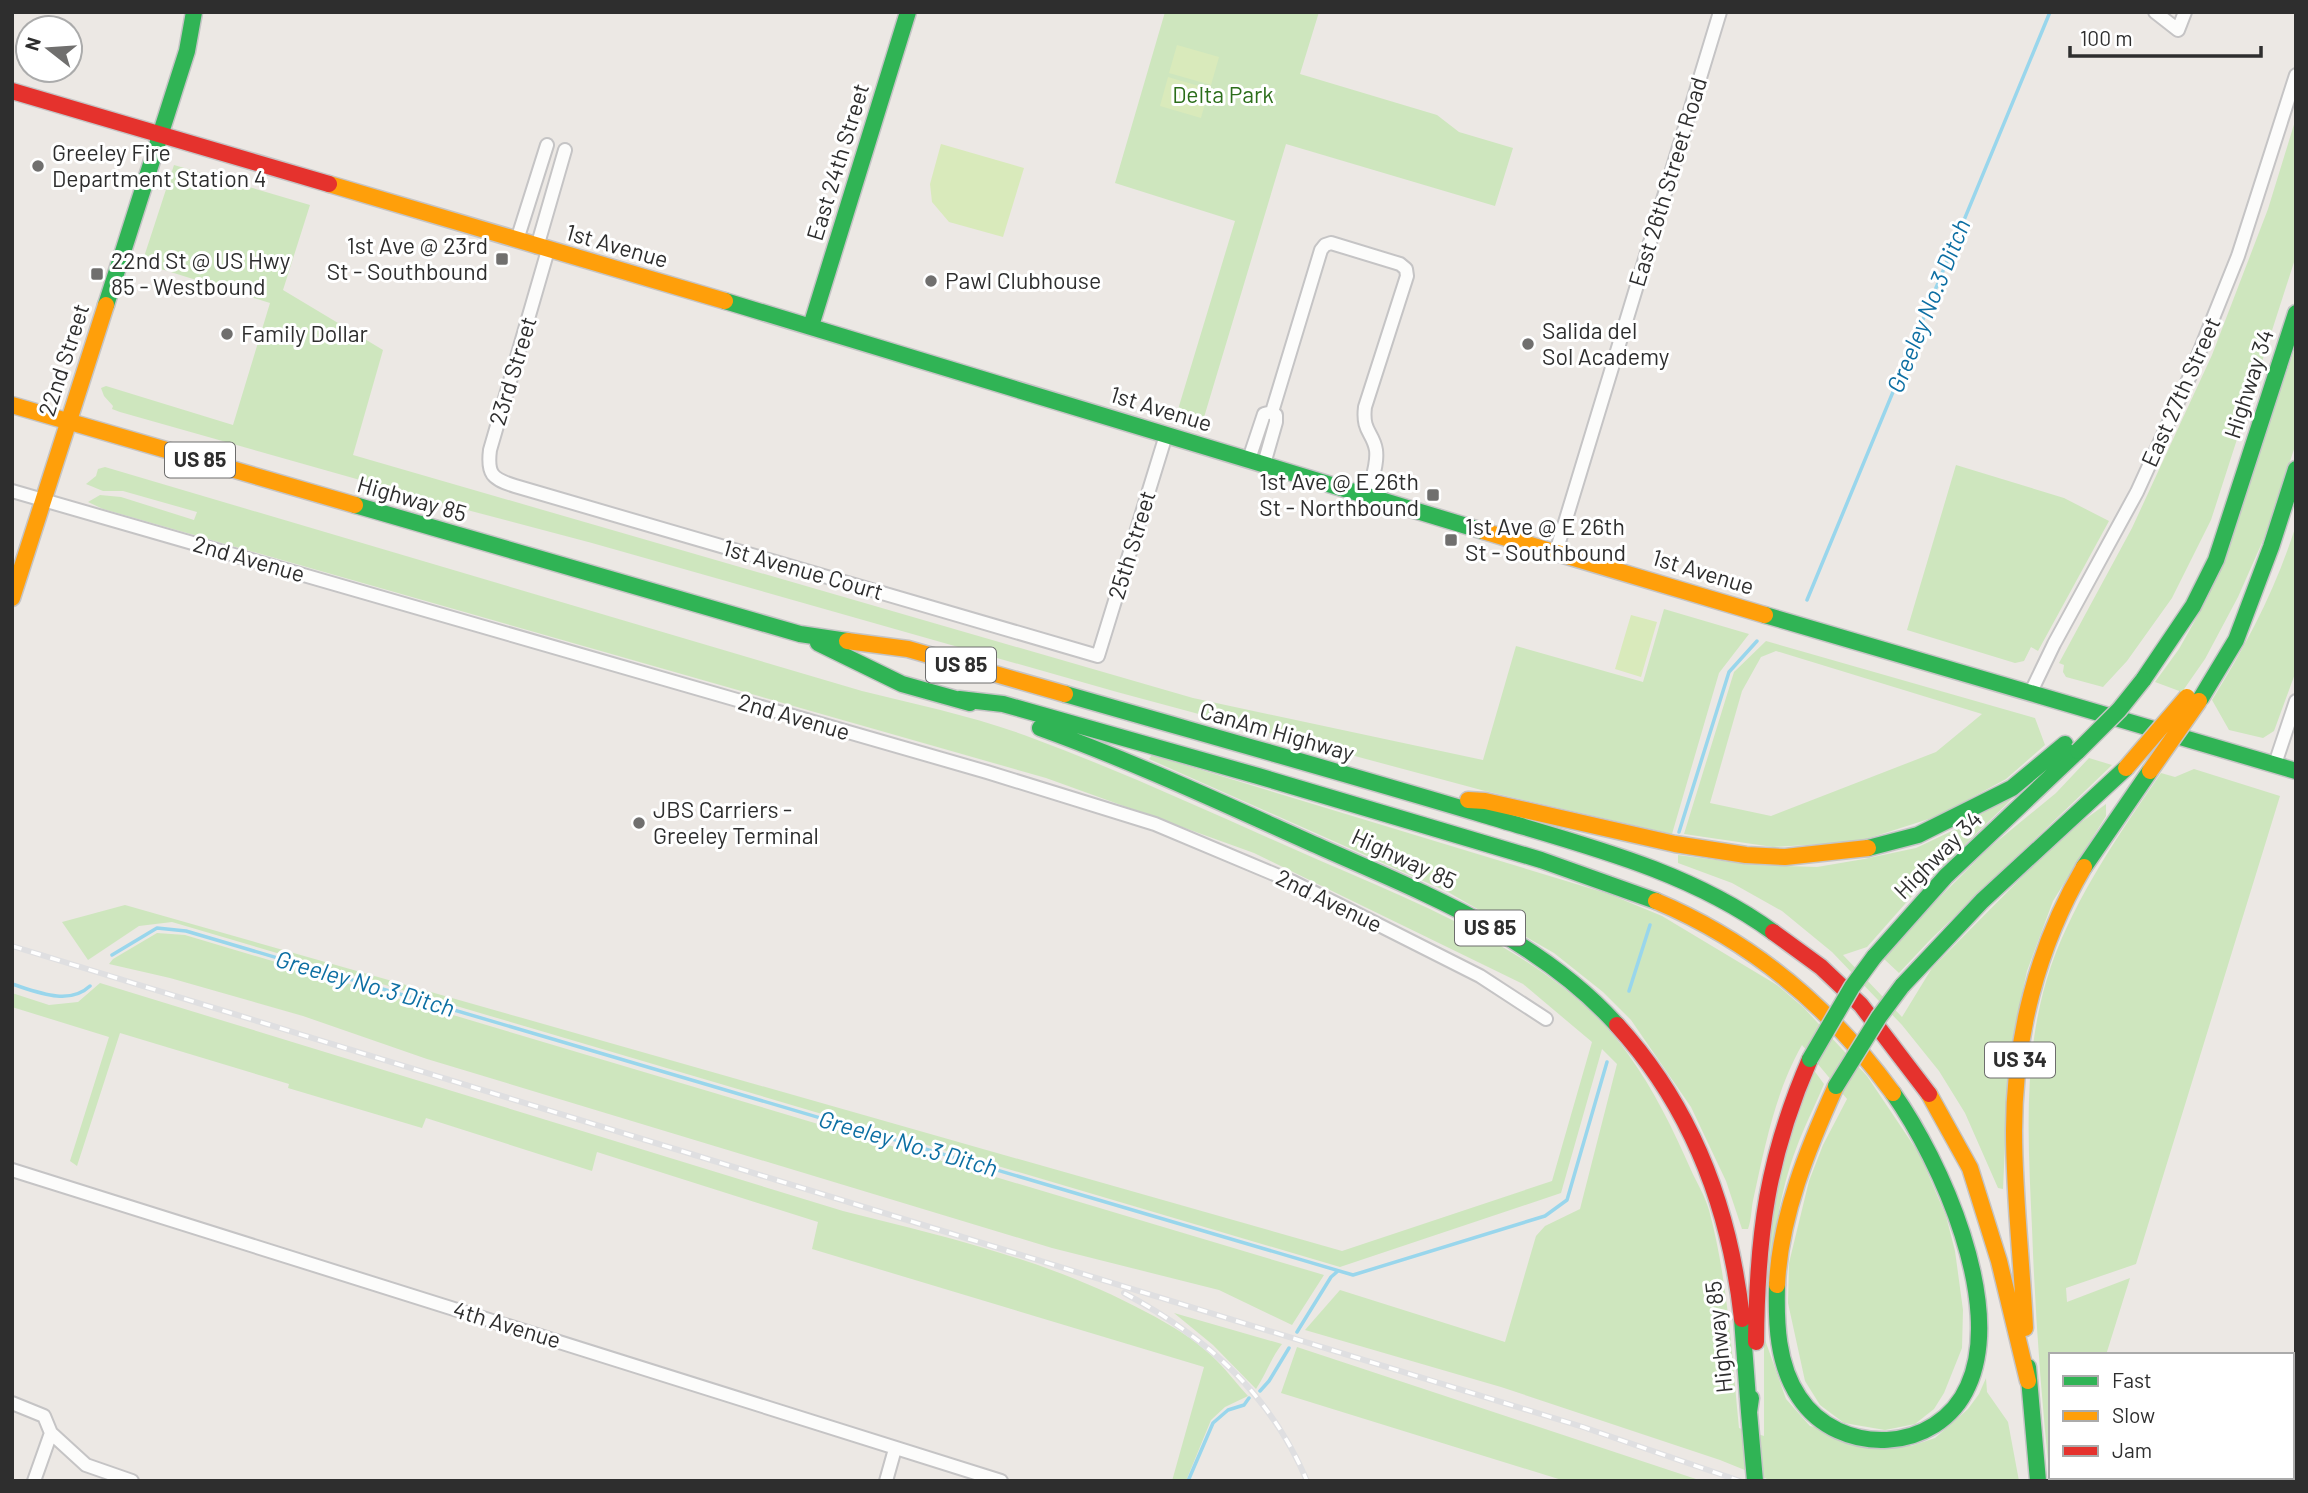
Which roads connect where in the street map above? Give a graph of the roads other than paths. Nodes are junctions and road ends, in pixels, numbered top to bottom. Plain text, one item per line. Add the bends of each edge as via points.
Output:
1 (194, 12) edge
2 (908, 12) edge
3 (1720, 12) edge
4 (2155, 12) edge
5 (2185, 12) edge
6 (2296, 75) edge
7 (12, 91) edge
8 (160, 135) junction
9 (547, 145) dead end
10 (565, 150) dead end
11 (517, 240) junction
12 (542, 248) junction
13 (2296, 313) edge
14 (811, 326) junction
15 (12, 405) edge
16 (69, 421) junction
17 (1166, 435) junction
18 (1256, 462) junction
19 (2296, 469) edge
20 (508, 484) joint
21 (12, 491) edge
22 (1368, 495) junction
23 (43, 500) junction
24 (1556, 552) junction
25 (12, 598) edge
26 (800, 634) junction
27 (1098, 656) joint
28 (2030, 694) junction
29 (2194, 697) junction
30 (959, 699) junction
31 (2296, 701) edge
32 (1118, 710) joint
33 (2072, 748) junction
34 (2275, 764) junction
35 (2296, 771) edge
36 (1424, 797) junction
37 (1546, 1019) dead end
38 (12, 1170) edge
39 (2028, 1381) junction
40 (12, 1403) edge
41 (1749, 1412) junction
42 (51, 1433) junction
43 (895, 1449) junction
44 (34, 1481) edge
45 (132, 1481) edge
46 (886, 1481) edge
47 (1001, 1481) edge
48 (1755, 1481) edge
49 (2038, 1481) edge

1 - 8 main road, 22nd Street via 187,51
2 - 14 main road, East 24th Street
3 - 24 street, East 26th Street Road
4 - 5 street via 2178,30
6 - 28 street, East 27th Street via 2238,256 2189,378 2137,492
7 - 8 main road, 1st Avenue
8 - 11 main road, 1st Avenue
8 - 16 main road, 22nd Street
9 - 11 street
10 - 12 street
11 - 12 main road, 1st Avenue
12 - 14 main road, 1st Avenue
12 - 20 street, 23rd Street via 488,462 491,473
13 - 33 main road, Highway 34 via 2234,506 2208,559 2137,678
14 - 17 main road, 1st Avenue
15 - 16 main road, Highway 85 / US 85
16 - 23 main road, 22nd Street
16 - 26 main road, Highway 85 / US 85
17 - 18 main road, 1st Avenue
17 - 27 street, 25th Street
18 - 22 main road, 1st Avenue
18 - 22 street via 1264,414 1272,412 1321,250 1331,243 1406,269 1365,407 1366,430 1376,448
19 - 29 main road, US 34 via 2236,640
20 - 27 street, 1st Avenue Court
21 - 23 street, 2nd Avenue
22 - 24 main road, 1st Avenue
23 - 25 main road, 22nd Street
23 - 37 street, 2nd Avenue via 1155,824 1360,915 1480,976
24 - 28 main road, 1st Avenue
26 - 30 main road, Highway 85 / US 85 via 902,684
26 - 32 main road, Highway 85 / US 85 via 908,649
28 - 34 main road, 1st Avenue
29 - 30 main road, bridge via 1924,960 1871,1028 1836,1086 1812,1139 1792,1203 1778,1276 1780,1356 1798,1400 1821,1424 1846,1437 1886,1442 1904,1439 1938,1422 1954,1408 1970,1382 1980,1329 1975,1285 1960,1228 1919,1132 1888,1084 1835,1022 1791,981 1693,918 1610,884 1346,801 1016,707
29 - 39 main road, US 34, bridge via 2071,892 2043,957 2021,1044 2015,1169
30 - 41 main road, Highway 85 / US 85 via 1156,772 1419,890 1531,951 1584,992 1626,1034 1669,1090 1711,1178 1732,1251
31 - 34 street
32 - 36 main road, CanAm Highway / US 85
33 - 36 main road via 2012,788 1931,830 1877,847 1819,855 1746,855 1675,844 1485,801
33 - 41 main road, Highway 34, bridge via 1890,937 1852,987 1810,1059 1780,1132 1761,1214 1756,1369
34 - 35 main road, 1st Avenue
36 - 39 main road, US 85 via 1628,859 1694,886 1799,950 1861,1005 1921,1081 1970,1168 1999,1261
38 - 43 street, 4th Avenue
39 - 49 main road, US 34
40 - 42 street via 44,1416
41 - 48 main road, Highway 34
42 - 44 street
42 - 45 street via 86,1465
43 - 46 street
43 - 47 street, 4th Avenue

